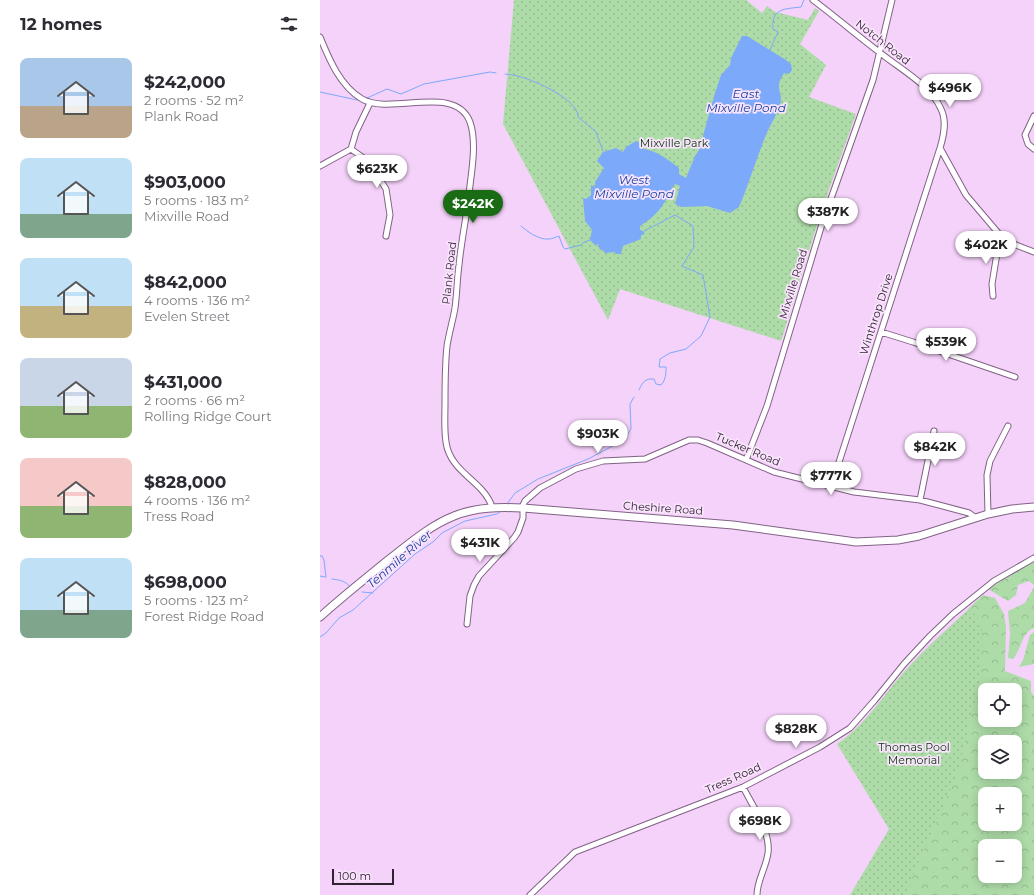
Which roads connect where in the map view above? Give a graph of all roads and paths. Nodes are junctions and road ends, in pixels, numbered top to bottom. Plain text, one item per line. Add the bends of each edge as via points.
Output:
1 (813, 0) edge
2 (892, 0) edge
3 (320, 37) edge
4 (880, 53) junction
5 (370, 103) junction
6 (1034, 116) edge
7 (940, 148) junction
8 (350, 149) junction
9 (1034, 149) edge
10 (320, 166) edge
11 (1000, 235) junction
12 (386, 236) dead end
13 (1034, 252) edge
14 (993, 296) dead end
15 (881, 332) junction
16 (1015, 377) dead end
17 (1008, 426) dead end
18 (934, 431) dead end
19 (746, 460) junction
20 (831, 487) junction
21 (920, 500) junction
22 (492, 507) junction
23 (1034, 507) edge
24 (523, 508) junction
25 (988, 514) junction
26 (976, 518) junction
27 (1034, 558) edge
28 (320, 617) edge
29 (467, 624) dead end
30 (743, 787) junction
31 (530, 895) edge
32 (757, 895) edge

1 - 4 street, Notch Road
2 - 4 street, Mixville Road
3 - 5 street, Plank Road via 341,79 357,96
4 - 7 street, Notch Road via 917,81 932,95 941,109 944,132
4 - 19 street, Mixville Road via 873,80 822,224 767,406
5 - 8 street
5 - 22 street, Plank Road via 447,103 464,111 470,122 473,140 471,177 456,305 446,354 445,437 452,460 485,495
6 - 9 street via 1025,134 1028,144
7 - 11 street via 966,194
7 - 15 street, Winthrop Drive
8 - 10 street
8 - 12 street via 369,162 386,189 390,215
11 - 13 street
11 - 14 street via 992,284
15 - 16 street
15 - 20 street, Winthrop Drive
17 - 25 street via 990,461 986,491
18 - 21 street
19 - 20 street, Tucker Road via 774,472
19 - 24 street, Tucker Road via 698,440 689,440 645,459 603,461 576,470 540,488 525,501
20 - 21 street, Tucker Road
21 - 26 street, Tucker Road via 969,513
22 - 24 main road, Cheshire Road
22 - 28 main road, Cheshire Road via 455,516 432,526
23 - 25 main road, Cheshire Road
24 - 26 main road, Cheshire Road via 733,525 856,542 919,536
24 - 29 street via 524,518 518,532 474,585
25 - 26 main road, Cheshire Road
27 - 30 street, Tress Road via 994,581 930,636 850,728 820,747
30 - 31 street, Tress Road via 575,852
30 - 32 street via 768,838 768,854 757,886

